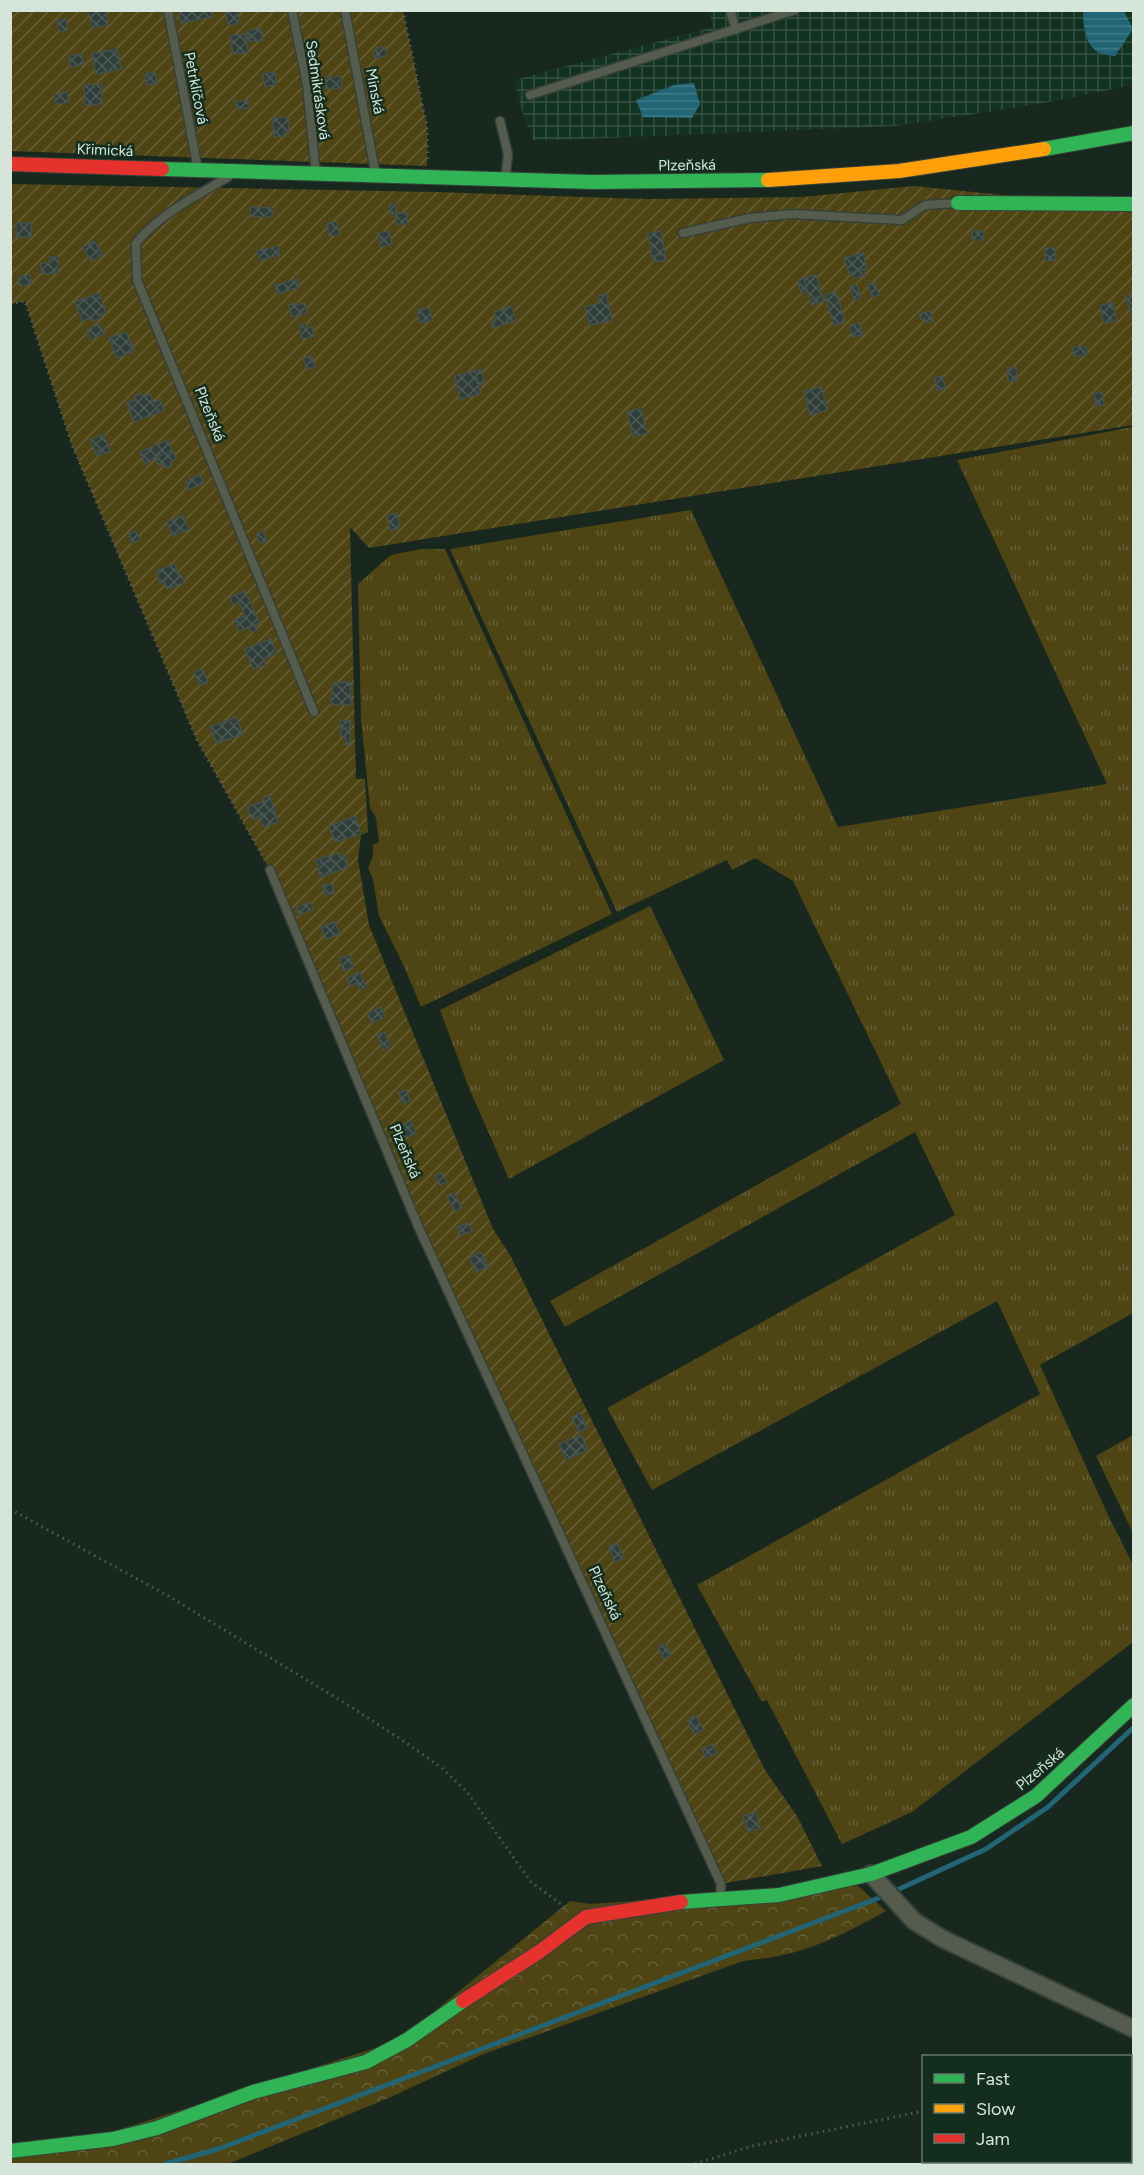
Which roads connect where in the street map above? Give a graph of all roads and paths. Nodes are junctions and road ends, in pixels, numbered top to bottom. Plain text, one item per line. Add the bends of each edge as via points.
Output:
1 (168, 10) edge
2 (292, 10) edge
3 (345, 10) edge
4 (403, 10) edge
5 (730, 10) edge
6 (795, 10) edge
7 (736, 30) junction
8 (530, 95) dead end
9 (500, 121) dead end
10 (1134, 133) edge
11 (11, 163) edge
12 (198, 170) junction
13 (238, 171) junction
14 (316, 174) junction
15 (376, 177) junction
16 (427, 178) junction
17 (505, 181) junction
18 (958, 203) joint
19 (1134, 204) edge
20 (683, 233) dead end
21 (10, 304) edge
22 (314, 712) dead end
23 (270, 870) joint
24 (10, 1509) edge
25 (1134, 1705) edge
26 (876, 1880) junction
27 (720, 1898) junction
28 (586, 1917) junction
29 (1134, 2029) edge
30 (922, 2111) edge
31 (10, 2151) edge
32 (695, 2164) edge

1 - 12 lane, Petrklíčová
2 - 14 lane, Sedmikrásková via 307,85
3 - 15 lane, Minská
4 - 16 path via 427,128
5 - 7 lane
6 - 7 lane
7 - 8 lane
9 - 17 lane via 508,154
10 - 17 street, Plzeňská via 868,174 684,183
11 - 12 street, Křimická
12 - 13 street, Plzeňská
13 - 14 street, Plzeňská
13 - 22 lane, Plzeňská via 148,229 136,243 137,280
14 - 15 street, Plzeňská
15 - 16 street, Plzeňská
16 - 17 street, Plzeňská
18 - 19 street
18 - 20 lane via 925,205 902,220 792,214 750,218
21 - 23 path via 25,301 72,445 197,740
23 - 27 lane, Plzeňská via 418,1226 721,1884
24 - 28 path via 170,1597 411,1746 467,1792 531,1882 559,1904
25 - 26 street, Plzeňská via 1036,1796 971,1837
26 - 27 street, Plzeňská via 779,1895
26 - 29 street via 914,1921 943,1939
27 - 28 street
28 - 31 street via 407,2040 366,2062 253,2092 157,2128 113,2139
30 - 32 path via 752,2146

